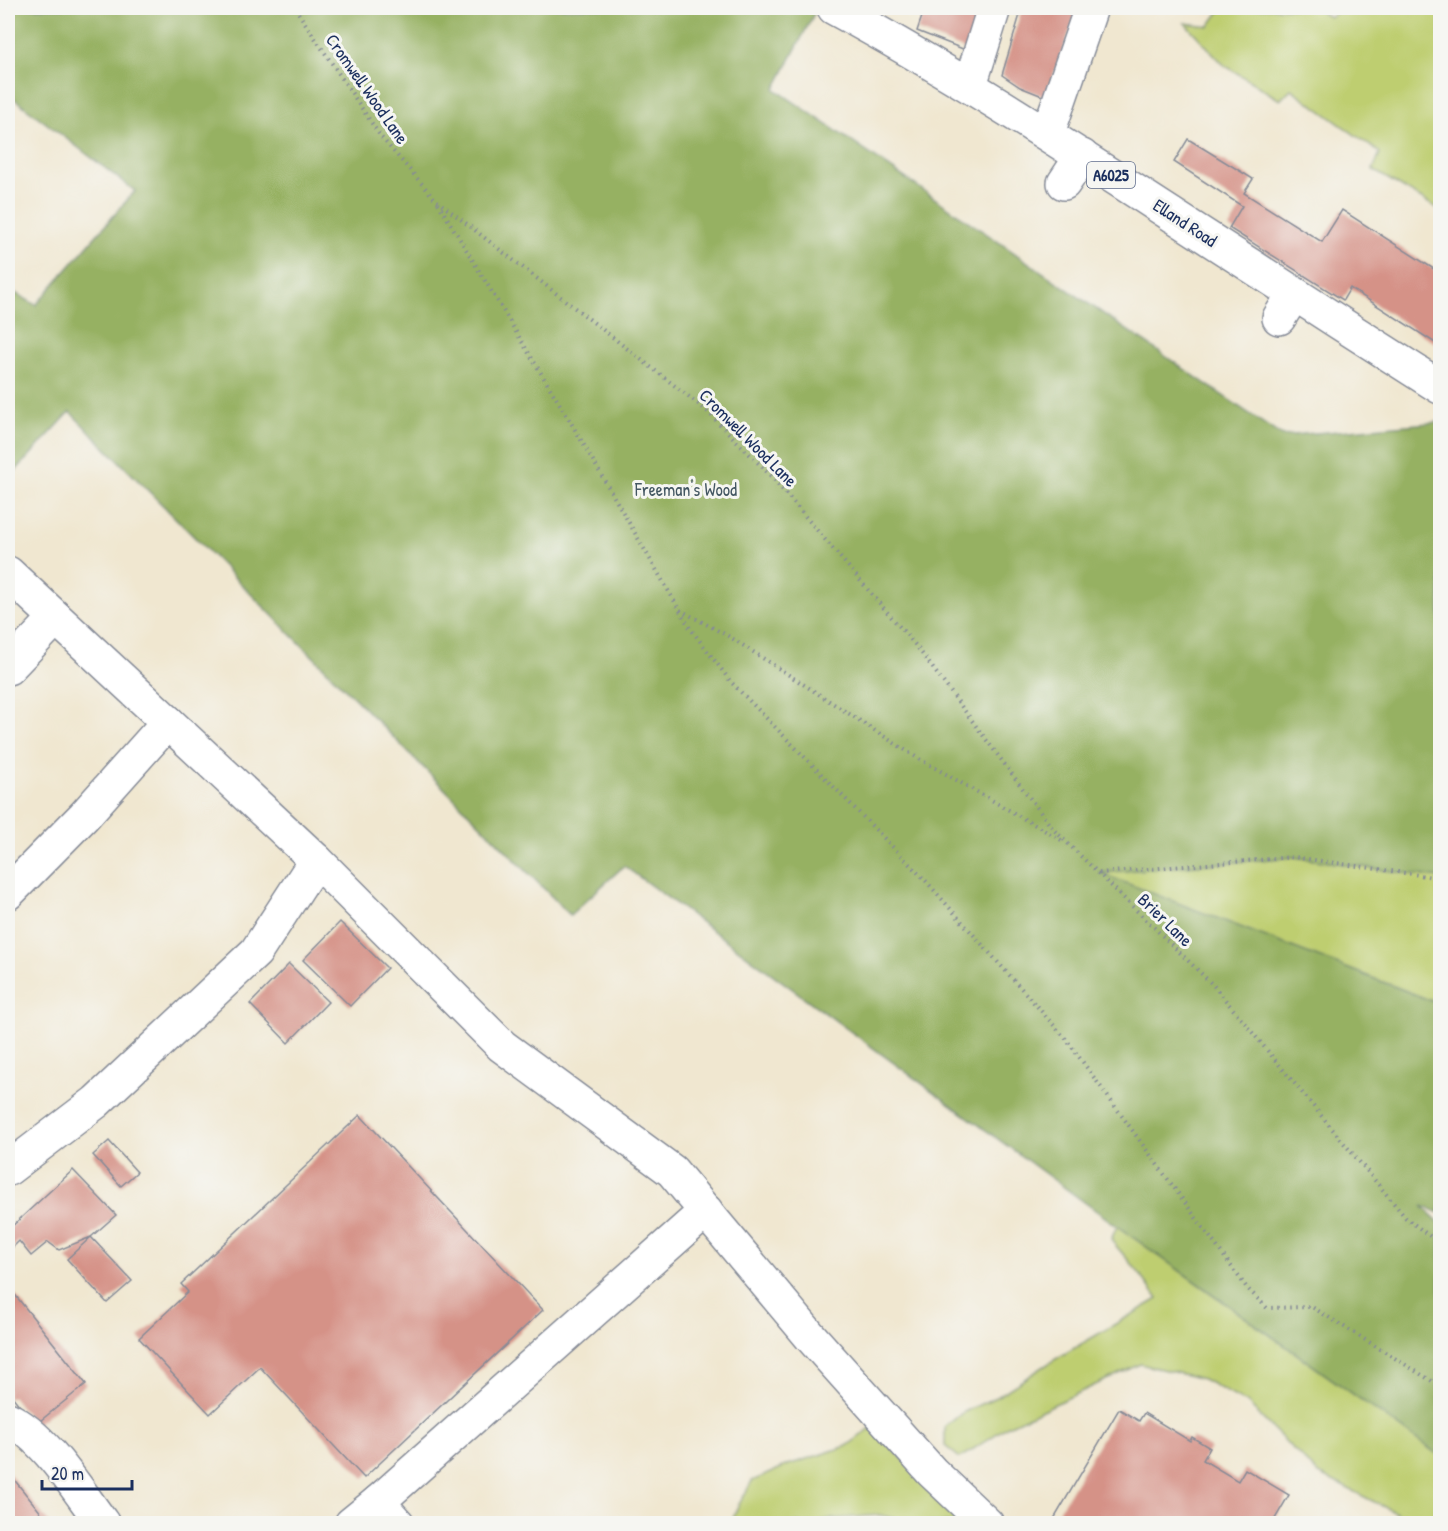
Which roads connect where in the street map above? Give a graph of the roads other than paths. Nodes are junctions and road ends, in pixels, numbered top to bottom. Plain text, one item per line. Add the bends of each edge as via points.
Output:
1 (834, 8) edge
2 (994, 8) edge
3 (1091, 8) edge
4 (970, 85) junction
5 (1048, 133) junction
6 (1082, 156) junction
7 (1064, 183) dead end
8 (1440, 387) edge
9 (8, 573) edge
10 (56, 618) junction
11 (8, 668) edge
12 (168, 722) junction
13 (316, 860) junction
14 (8, 893) edge
15 (8, 1169) edge
16 (706, 1211) junction
17 (8, 1419) edge
18 (388, 1513) edge
19 (103, 1524) edge
20 (351, 1524) edge
21 (987, 1524) edge

1 - 4 main road, Elland Road / A6025
2 - 4 main road
3 - 5 main road
4 - 5 main road, Elland Road / A6025
5 - 6 main road, Elland Road / A6025
6 - 7 main road
6 - 8 main road, Elland Road / A6025 via 1287,306
9 - 10 main road
10 - 11 main road
10 - 12 main road
12 - 13 main road
12 - 14 main road
13 - 15 main road via 256,952 96,1102
13 - 16 main road via 502,1046 672,1171
16 - 18 main road
16 - 21 main road via 810,1336 924,1463
17 - 19 main road via 38,1440
18 - 20 main road

